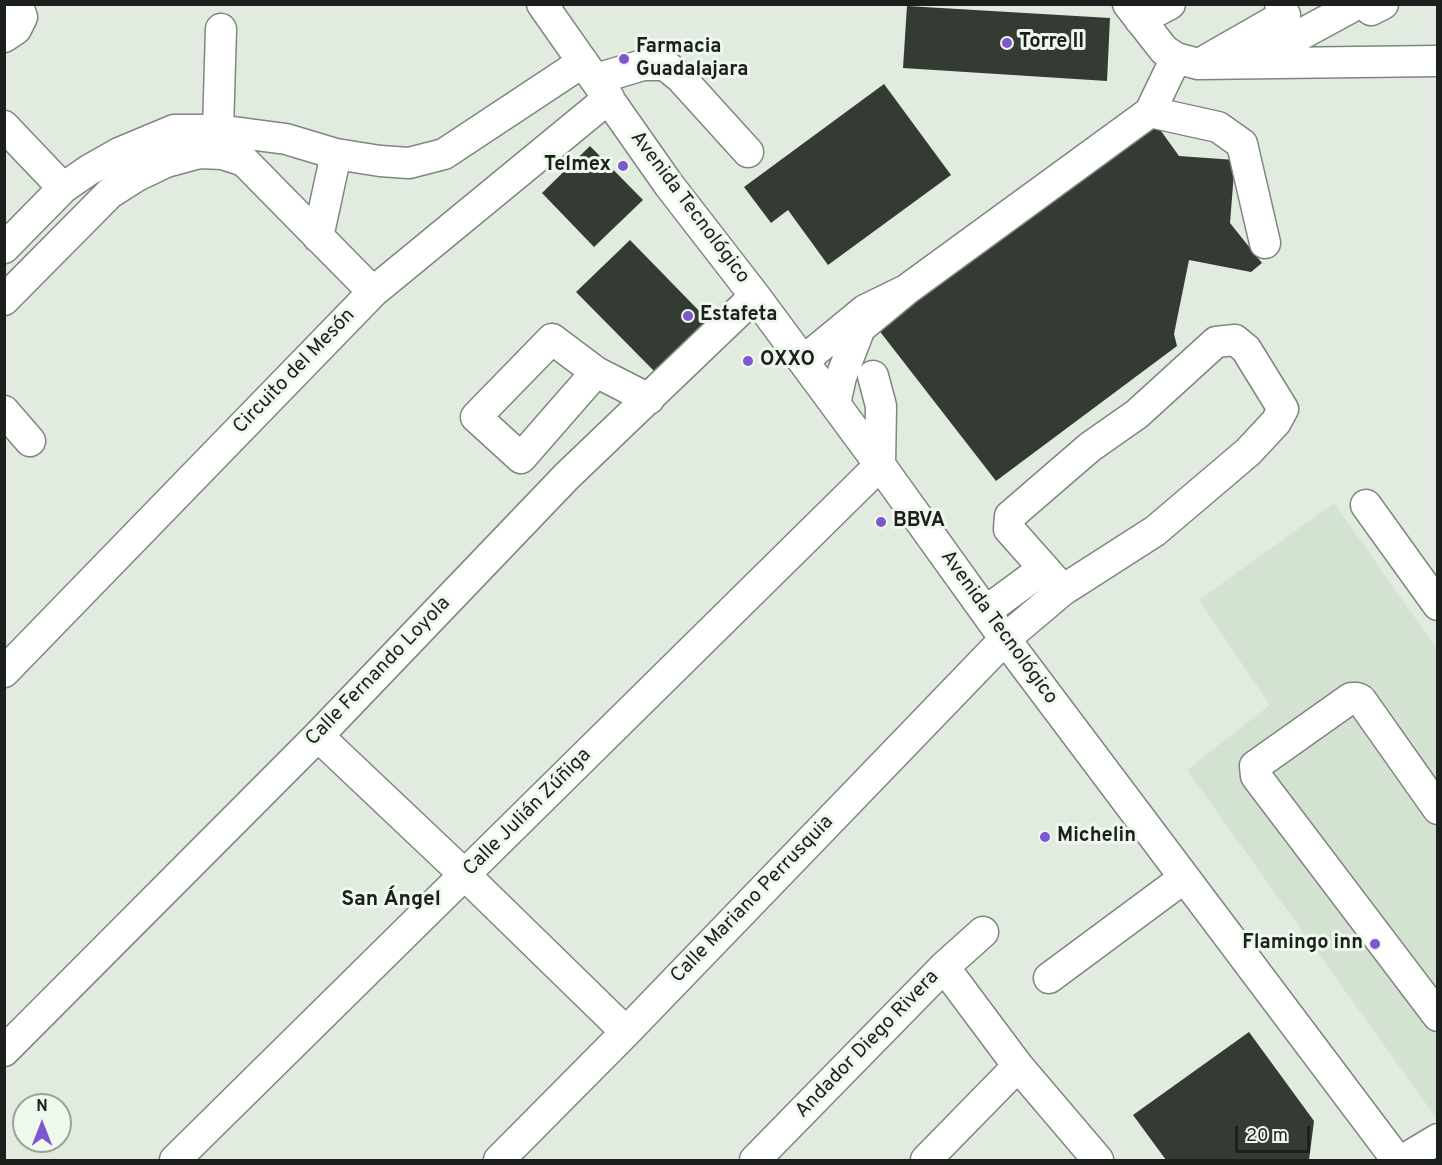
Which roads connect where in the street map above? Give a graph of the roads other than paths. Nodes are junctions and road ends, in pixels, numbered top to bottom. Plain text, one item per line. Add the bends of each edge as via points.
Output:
1 (17, 4) edge
2 (1170, 4) edge
3 (1370, 6) edge
4 (554, 9) edge
5 (1300, 11) edge
6 (1134, 12) edge
7 (220, 29) dead end
8 (4, 36) edge
9 (1187, 61) junction
10 (1437, 61) edge
11 (1247, 64) junction
12 (596, 80) junction
13 (1150, 112) junction
14 (4, 126) edge
15 (218, 130) junction
16 (748, 152) dead end
17 (336, 154) junction
18 (63, 188) junction
19 (318, 237) junction
20 (1265, 243) dead end
21 (4, 248) edge
22 (906, 290) junction
23 (373, 292) junction
24 (755, 296) junction
25 (4, 300) edge
26 (803, 361) junction
27 (596, 372) dead end
28 (873, 376) dead end
29 (649, 399) junction
30 (835, 404) junction
31 (4, 411) edge
32 (30, 441) dead end
33 (880, 465) junction
34 (1366, 505) dead end
35 (1043, 569) junction
36 (1433, 587) edge
37 (1063, 590) junction
38 (986, 611) junction
39 (1005, 639) junction
40 (4, 672) edge
41 (318, 736) junction
42 (1437, 809) edge
43 (465, 876) junction
44 (1184, 878) junction
45 (983, 932) dead end
46 (944, 967) junction
47 (1049, 978) dead end
48 (1436, 1010) edge
49 (626, 1032) junction
50 (4, 1051) edge
51 (1018, 1066) junction
52 (1437, 1139) edge
53 (934, 1157) edge
54 (175, 1161) edge
55 (499, 1161) edge
56 (755, 1161) edge
57 (1098, 1161) edge
58 (1396, 1161) edge
59 (1403, 1161) edge

1 - 8 street via 22,17 16,29
2 - 6 street
3 - 5 street
4 - 12 street, Avenida Tecnológico
5 - 9 street
5 - 11 street
6 - 9 street via 1164,50
7 - 15 street
9 - 11 street
9 - 13 street
10 - 11 street
12 - 16 street via 643,65 665,65 681,77
12 - 17 street via 444,154 409,163
12 - 23 street, Circuito del Mesón
12 - 24 street, Avenida Tecnológico via 669,185
13 - 20 street via 1218,127 1242,144
13 - 22 street
14 - 18 street
15 - 17 street via 286,139
15 - 18 street via 174,130 119,153
17 - 19 street
18 - 21 street
19 - 23 street
19 - 25 street via 244,161 223,154 199,153 166,162 110,193
22 - 26 street via 866,310
22 - 30 street via 860,328
23 - 40 street, Circuito del Mesón
24 - 26 street, Avenida Tecnológico
24 - 29 street, Calle Fernando Loyola
26 - 30 street, Avenida Tecnológico
27 - 29 street
28 - 33 street via 881,406
29 - 41 street, Calle Fernando Loyola via 567,476
30 - 33 street, Avenida Tecnológico
31 - 32 street
33 - 38 street, Avenida Tecnológico
33 - 43 street, Calle Julián Zúñiga
34 - 36 street
35 - 37 street
35 - 37 street, Calle Mariano Perrusquia via 1010,529 1010,516 1090,447 1137,414 1216,342 1235,340 1246,349 1283,409 1276,422 1248,452 1155,531
35 - 38 street
37 - 39 street, Calle Mariano Perrusquia
38 - 39 street, Avenida Tecnológico
39 - 44 street, Avenida Tecnológico
39 - 49 street, Calle Mariano Perrusquia
41 - 43 street
41 - 50 street, Calle Fernando Loyola
42 - 48 street via 1357,698 1351,698 1255,766 1256,776
43 - 49 street
43 - 54 street, Calle Julián Zúñiga
44 - 47 street
44 - 58 street, Avenida Tecnológico
45 - 46 street, Andador Diego Rivera
46 - 51 street
46 - 56 street, Andador Diego Rivera
49 - 55 street, Calle Mariano Perrusquia
51 - 53 street
51 - 57 street
52 - 59 street

